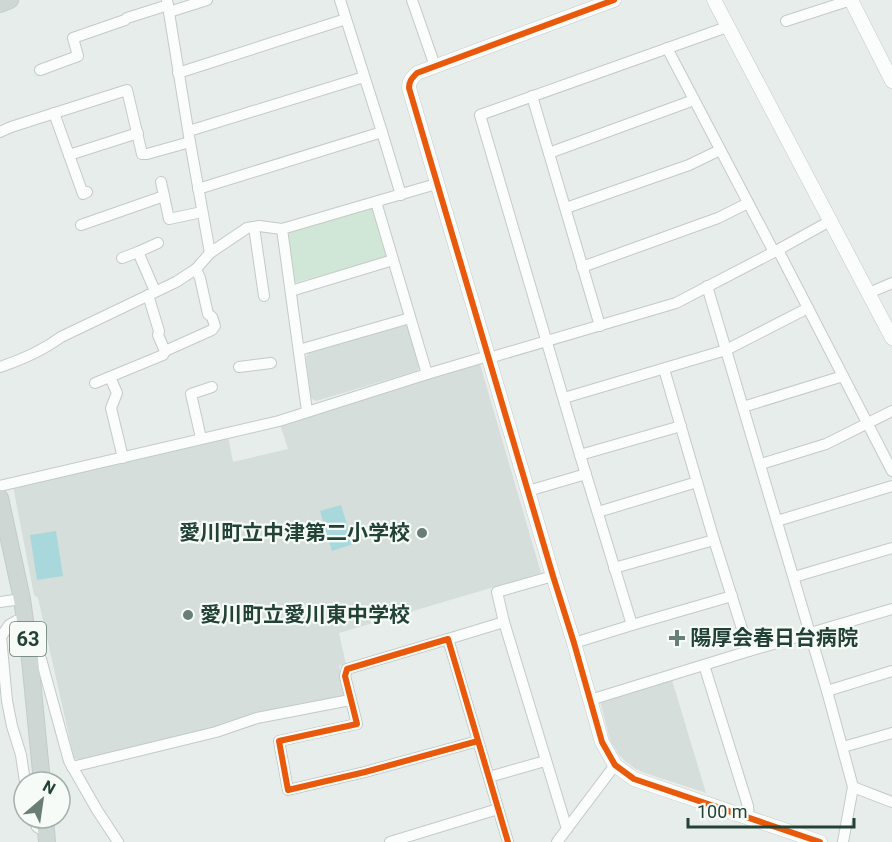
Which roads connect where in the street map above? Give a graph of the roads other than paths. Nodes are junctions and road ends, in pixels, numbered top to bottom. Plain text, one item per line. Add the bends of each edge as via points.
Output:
1 (10, 0) edge
2 (207, 0) edge
3 (340, 0) edge
4 (614, 0) edge
5 (714, 0) edge
6 (851, 0) edge
7 (415, 1) edge
8 (0, 3) edge
9 (168, 6) edge
10 (580, 6) edge
11 (346, 19) junction
12 (786, 21) dead end
13 (727, 27) junction
14 (667, 48) junction
15 (435, 66) junction
16 (40, 70) dead end
17 (178, 73) junction
18 (364, 77) junction
19 (892, 81) edge
20 (532, 96) junction
21 (694, 100) junction
22 (54, 113) junction
23 (0, 132) edge
24 (382, 132) junction
25 (138, 134) junction
26 (189, 137) junction
27 (720, 150) junction
28 (549, 153) junction
29 (69, 155) junction
30 (161, 182) dead end
31 (436, 184) junction
32 (198, 189) junction
33 (83, 194) dead end
34 (401, 195) junction
35 (164, 196) junction
36 (376, 202) junction
37 (748, 203) junction
38 (566, 208) junction
39 (202, 212) junction
40 (830, 221) junction
41 (81, 225) dead end
42 (254, 227) junction
43 (282, 229) junction
44 (158, 243) dead end
45 (776, 251) junction
46 (138, 252) junction
47 (210, 253) junction
48 (122, 258) dead end
49 (393, 260) junction
50 (582, 267) junction
51 (196, 268) junction
52 (892, 284) edge
53 (707, 286) junction
54 (291, 291) junction
55 (152, 293) junction
56 (869, 293) junction
57 (264, 296) dead end
58 (808, 308) junction
59 (410, 318) junction
60 (600, 326) junction
61 (892, 338) edge
62 (546, 341) junction
63 (298, 350) junction
64 (726, 350) junction
65 (165, 351) junction
66 (489, 357) junction
67 (271, 363) dead end
68 (0, 367) edge
69 (239, 367) dead end
70 (664, 369) junction
71 (428, 374) junction
72 (843, 376) junction
73 (110, 377) junction
74 (95, 383) dead end
75 (206, 386) dead end
76 (564, 398) junction
77 (743, 407) junction
78 (308, 411) junction
79 (892, 411) edge
80 (868, 424) junction
81 (681, 426) junction
82 (201, 438) junction
83 (580, 455) junction
84 (123, 458) junction
85 (761, 464) junction
86 (892, 471) edge
87 (586, 474) junction
88 (697, 482) junction
89 (0, 486) edge
90 (892, 486) edge
91 (528, 491) junction
92 (0, 498) edge
93 (597, 512) junction
94 (777, 520) junction
95 (714, 540) junction
96 (892, 548) edge
97 (614, 568) junction
98 (553, 576) junction
99 (794, 577) junction
100 (732, 596) junction
101 (22, 599) junction
102 (0, 602) edge
103 (892, 609) edge
104 (25, 619) junction
105 (504, 622) junction
106 (632, 625) junction
107 (810, 634) junction
108 (448, 639) junction
109 (574, 643) junction
110 (29, 649) junction
111 (749, 651) junction
112 (704, 665) junction
113 (892, 671) edge
114 (827, 691) junction
115 (350, 700) junction
116 (590, 700) junction
117 (892, 732) edge
118 (478, 741) junction
119 (843, 747) junction
120 (545, 760) junction
121 (615, 765) junction
122 (72, 767) junction
123 (23, 770) edge
124 (41, 770) edge
125 (489, 777) junction
126 (853, 787) junction
127 (892, 802) edge
128 (498, 809) junction
129 (749, 817) junction
130 (567, 829) junction
131 (788, 837) edge
132 (118, 842) edge
133 (390, 842) edge
134 (508, 842) edge
135 (557, 842) edge
136 (820, 842) edge
137 (843, 842) edge

1 - 8 main road
2 - 9 street
3 - 11 street
4 - 10 street
5 - 13 street
6 - 12 street
6 - 19 street
7 - 15 street
9 - 16 street via 73,38 80,61
9 - 17 street
10 - 15 street
11 - 17 street
11 - 18 street
13 - 14 street
13 - 40 street
14 - 20 street
14 - 21 street
15 - 31 street via 412,77 409,88
17 - 26 street
18 - 24 street
18 - 26 street
20 - 28 street
20 - 62 street via 480,115
21 - 27 street
21 - 28 street
22 - 23 street
22 - 25 street via 128,90
22 - 29 street
24 - 32 street
24 - 34 street
25 - 26 street via 142,154
25 - 29 street
26 - 32 street
27 - 37 street
27 - 38 street via 689,165
28 - 38 street
29 - 33 street
30 - 35 street
31 - 34 street
31 - 66 street
32 - 39 street
34 - 36 street
35 - 39 street via 170,219
35 - 41 street via 97,224
36 - 43 street
36 - 49 street
37 - 45 street
37 - 50 street via 718,218
38 - 50 street
39 - 47 street
40 - 45 street
40 - 56 street
42 - 43 street
42 - 47 street
42 - 57 street
43 - 54 street
44 - 46 street
45 - 53 street
45 - 58 street
46 - 48 street
46 - 55 street
47 - 51 street
49 - 54 street
49 - 59 street
50 - 60 street
51 - 55 street
51 - 65 street via 215,326
52 - 56 street
53 - 60 street via 676,303
53 - 64 street
54 - 63 street
55 - 65 street via 158,335
55 - 68 street via 34,354
56 - 61 street
58 - 64 street
58 - 72 street
59 - 63 street
59 - 71 street
60 - 62 street
62 - 66 street
62 - 76 street
63 - 78 street
64 - 70 street
64 - 77 street
65 - 73 street
66 - 71 street
66 - 91 street
67 - 69 street
70 - 76 street
70 - 81 street
71 - 78 street
72 - 77 street
72 - 80 street
73 - 74 street
73 - 84 street via 117,393 111,408
75 - 82 street via 190,394
76 - 83 street
77 - 85 street
78 - 82 street
79 - 80 street
80 - 85 street via 826,444
80 - 86 street
81 - 83 street
81 - 88 street
82 - 84 street
83 - 87 street
84 - 89 street
85 - 94 street
87 - 91 street
87 - 93 street
88 - 93 street
88 - 95 street
90 - 94 street
91 - 98 street
92 - 101 main road, 63
93 - 97 street
94 - 99 street
95 - 97 street
95 - 100 street
96 - 99 street
97 - 106 street
98 - 105 street via 496,592
98 - 109 street
99 - 107 street
100 - 106 street
100 - 111 street
101 - 102 street
101 - 104 main road, 63
103 - 107 street
104 - 110 main road, 63
104 - 123 street via 9,625 1,636 7,701
105 - 108 street
105 - 120 street
106 - 109 street
107 - 111 street
107 - 114 street
108 - 115 street via 347,669
108 - 118 street
109 - 116 street
110 - 122 street via 41,659
110 - 124 main road, 63
111 - 112 street
112 - 116 street
112 - 129 street
113 - 114 street
114 - 119 street
115 - 118 street via 357,724 279,741 288,790
115 - 122 street via 257,718 216,732
116 - 121 street via 602,742
117 - 119 street
118 - 125 street
119 - 126 street
120 - 125 street
120 - 130 street
121 - 129 street via 634,779
121 - 130 street
122 - 132 street
125 - 128 street
126 - 127 street
126 - 137 street
128 - 133 street
128 - 134 street
129 - 131 street
130 - 135 street
131 - 136 street

